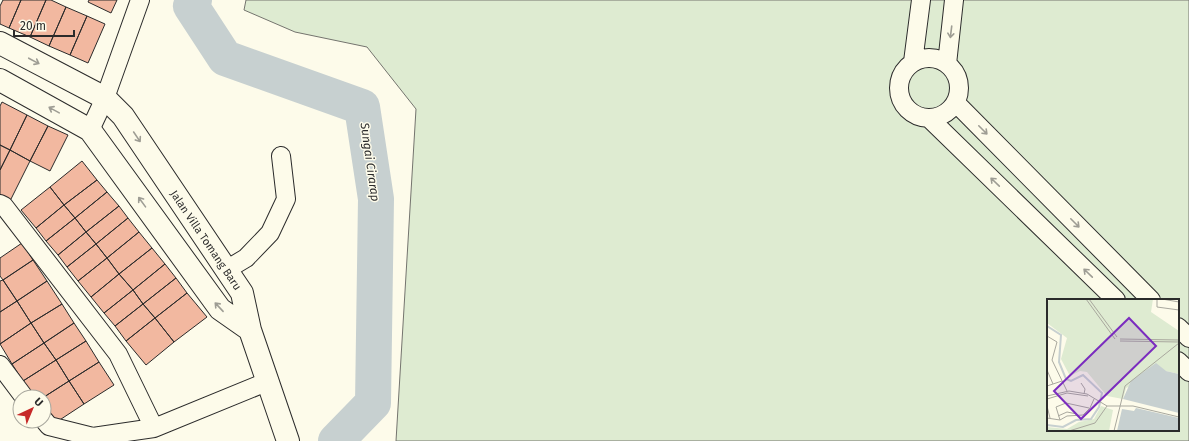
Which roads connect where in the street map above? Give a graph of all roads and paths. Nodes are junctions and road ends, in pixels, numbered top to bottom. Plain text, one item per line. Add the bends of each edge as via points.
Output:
1 (140, 0) edge
2 (921, 0) edge
3 (954, 0) edge
4 (0, 43) edge
5 (913, 62) junction
6 (947, 64) junction
7 (0, 80) edge
8 (105, 98) junction
9 (956, 102) junction
10 (930, 118) junction
11 (90, 130) junction
12 (281, 156) dead end
13 (0, 204) edge
14 (226, 270) junction
15 (1115, 299) edge
16 (1150, 299) edge
17 (1179, 328) edge
18 (250, 330) junction
19 (1189, 338) edge
20 (1179, 362) edge
21 (0, 365) edge
22 (1189, 372) edge
23 (268, 382) junction
24 (0, 383) edge
25 (18, 389) edge
26 (12, 392) edge
27 (52, 427) edge
28 (154, 428) junction
29 (288, 440) edge

1 - 8 street
2 - 5 street
3 -> 6 street
4 -> 8 street, Jalan Villa Tomang Baru
5 - 6 street via 928,58 939,59
5 - 10 street via 902,74 900,94 910,112
6 - 9 street via 955,72 959,82
11 -> 7 street
8 - 11 street
8 -> 14 street, Jalan Villa Tomang Baru via 123,116
9 - 10 street via 941,116
9 -> 16 street
15 -> 10 street
18 -> 11 street via 220,309
12 - 14 street via 286,199 270,233 246,258
13 - 28 street via 118,354
14 - 18 street, Jalan Villa Tomang Baru via 242,293
17 - 19 street
18 - 23 street, Jalan Villa Tomang Baru
20 - 22 street
21 - 25 street
23 - 28 street
23 - 29 street, Jalan Villa Tomang Baru
24 - 26 street
27 - 28 street via 93,437

